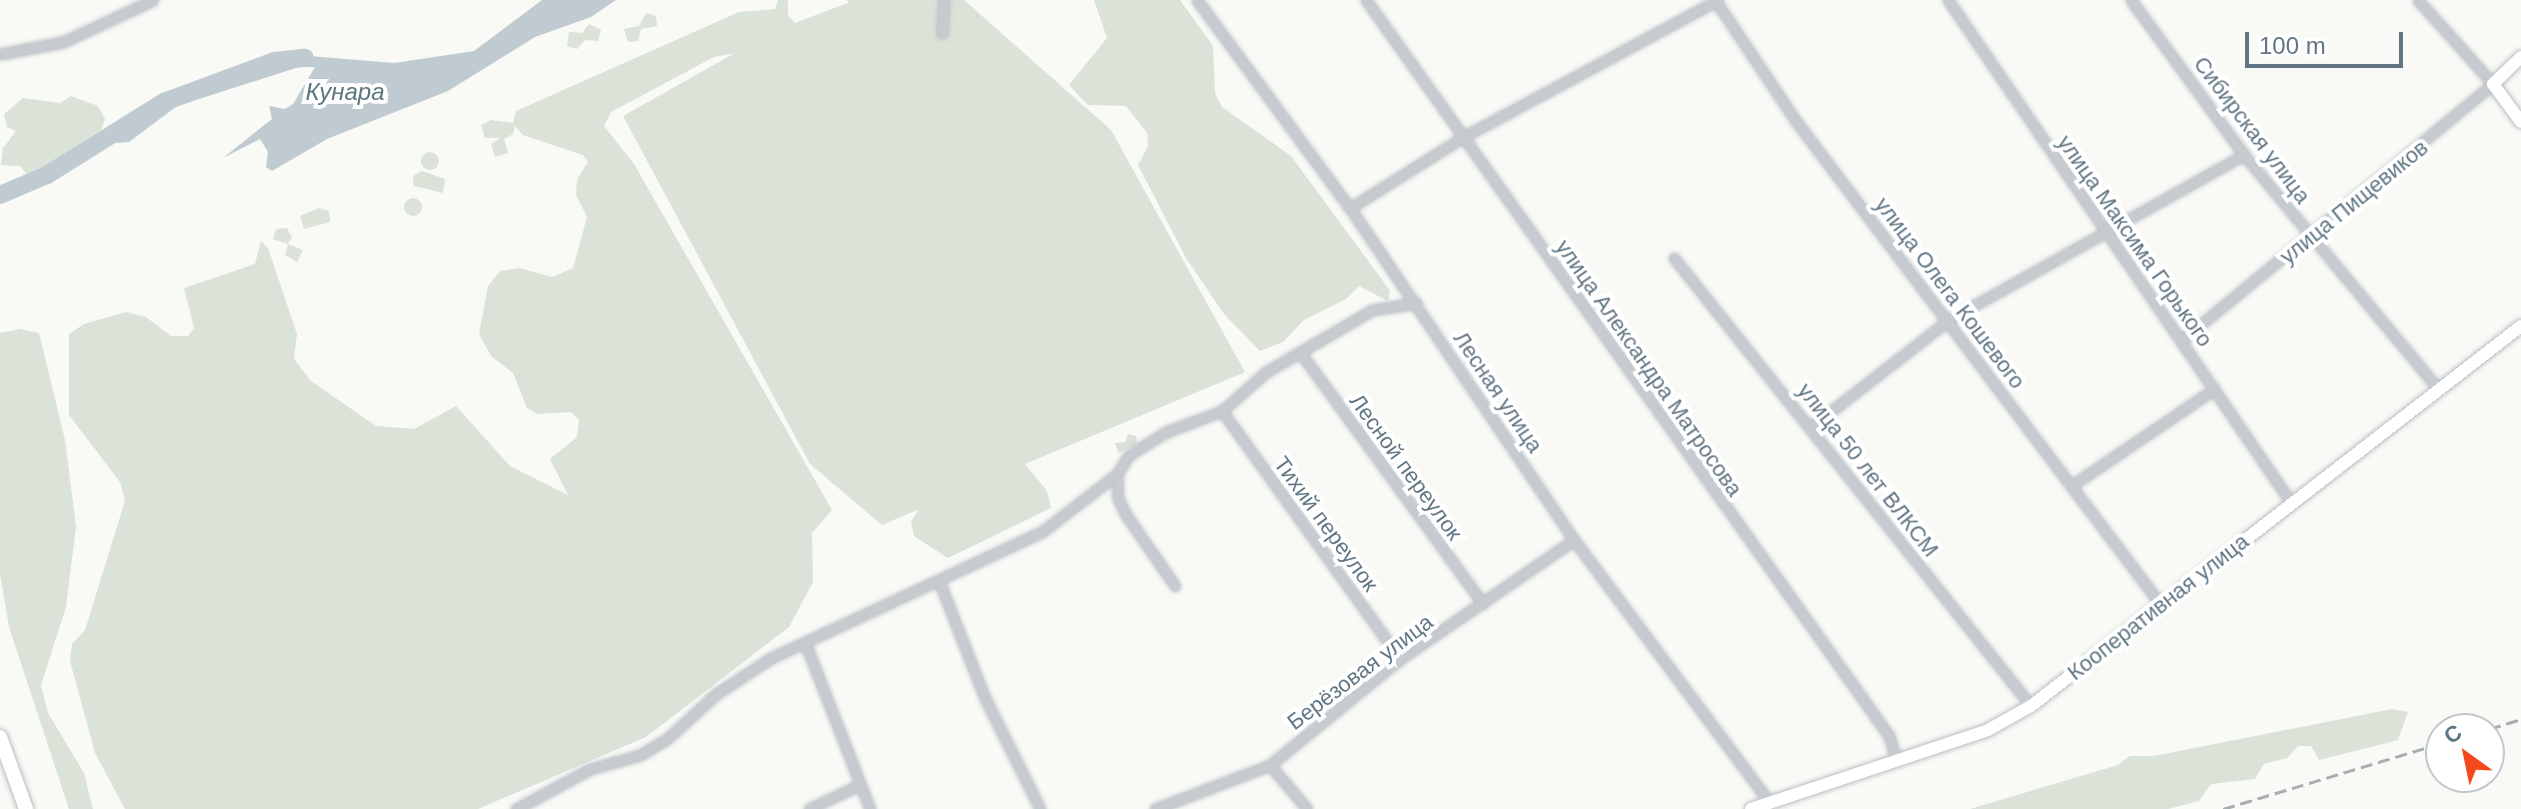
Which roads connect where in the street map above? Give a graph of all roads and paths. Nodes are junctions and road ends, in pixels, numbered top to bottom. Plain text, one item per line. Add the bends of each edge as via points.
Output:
1 (153, 0) edge
2 (944, 0) edge
3 (1197, 0) edge
4 (1366, 0) edge
5 (1716, 0) edge
6 (1948, 0) edge
7 (2131, 0) edge
8 (2422, 1) edge
9 (942, 33) dead end
10 (0, 54) edge
11 (2521, 57) edge
12 (2493, 84) junction
13 (2521, 122) edge
14 (1465, 136) junction
15 (2244, 155) junction
16 (1350, 208) junction
17 (2106, 232) junction
18 (2313, 237) junction
19 (1674, 258) dead end
20 (1416, 303) junction
21 (1950, 319) junction
22 (2521, 326) edge
23 (2182, 340) junction
24 (1300, 352) junction
25 (2214, 389) junction
26 (2439, 390) junction
27 (1222, 411) junction
28 (1812, 426) junction
29 (1117, 474) junction
30 (2071, 486) junction
31 (2292, 504) junction
32 (1574, 540) junction
33 (939, 581) junction
34 (1175, 586) dead end
35 (1483, 604) junction
36 (2161, 605) junction
37 (806, 645) junction
38 (1400, 659) junction
39 (2031, 706) junction
40 (0, 737) edge
41 (1896, 760) junction
42 (1270, 765) junction
43 (859, 785) junction
44 (1770, 803) junction
45 (26, 809) edge
46 (516, 809) edge
47 (809, 809) edge
48 (870, 809) edge
49 (1040, 809) edge
50 (1155, 809) edge
51 (1307, 809) edge
52 (1751, 809) edge

1 - 10 street via 63,42
2 - 9 street
3 - 16 street, Лесная улица
4 - 14 street, улица Александра Матросова
5 - 14 street
5 - 21 street, улица Олега Кошевого via 1795,120
6 - 17 street, улица Максима Горького
7 - 15 street, Сибирская улица
8 - 12 street
11 - 12 main road, улица Пищевиков
12 - 13 main road
12 - 18 street, улица Пищевиков
14 - 16 street
14 - 41 street, улица Александра Матросова via 1889,736
15 - 17 street
15 - 18 street, Сибирская улица
16 - 20 street, Лесная улица
17 - 21 street
17 - 23 street, улица Максима Горького
18 - 23 street, улица Пищевиков
18 - 26 street, Сибирская улица
19 - 28 street, улица 50 лет ВЛКСМ
20 - 24 street via 1372,310
20 - 32 street, Лесная улица
21 - 28 street
21 - 30 street, улица Олега Кошевого
22 - 26 main road, Кооперативная улица
23 - 25 street, улица Максима Горького
24 - 27 street via 1266,372
24 - 35 street, Лесной переулок
25 - 30 street
25 - 31 street, улица Максима Горького
26 - 31 main road, Кооперативная улица
27 - 29 street via 1166,432 1129,455
27 - 38 street, Тихий переулок
28 - 39 street, улица 50 лет ВЛКСМ
29 - 33 street via 1043,531
29 - 34 street via 1118,498 1126,515
30 - 36 street, улица Олега Кошевого
31 - 36 main road, Кооперативная улица
32 - 35 street, Берёзовая улица
32 - 44 street, Лесная улица
33 - 37 street
33 - 49 street via 984,696
35 - 38 street, Берёзовая улица
36 - 39 main road, Кооперативная улица
37 - 43 street
37 - 46 street via 771,658 716,694 687,725 640,755 590,769
38 - 42 street, Берёзовая улица
39 - 41 main road, Кооперативная улица via 1988,730
40 - 45 main road
41 - 44 main road, Кооперативная улица
42 - 50 street, Берёзовая улица
42 - 51 street
43 - 47 street
43 - 48 street
44 - 52 main road, Кооперативная улица

